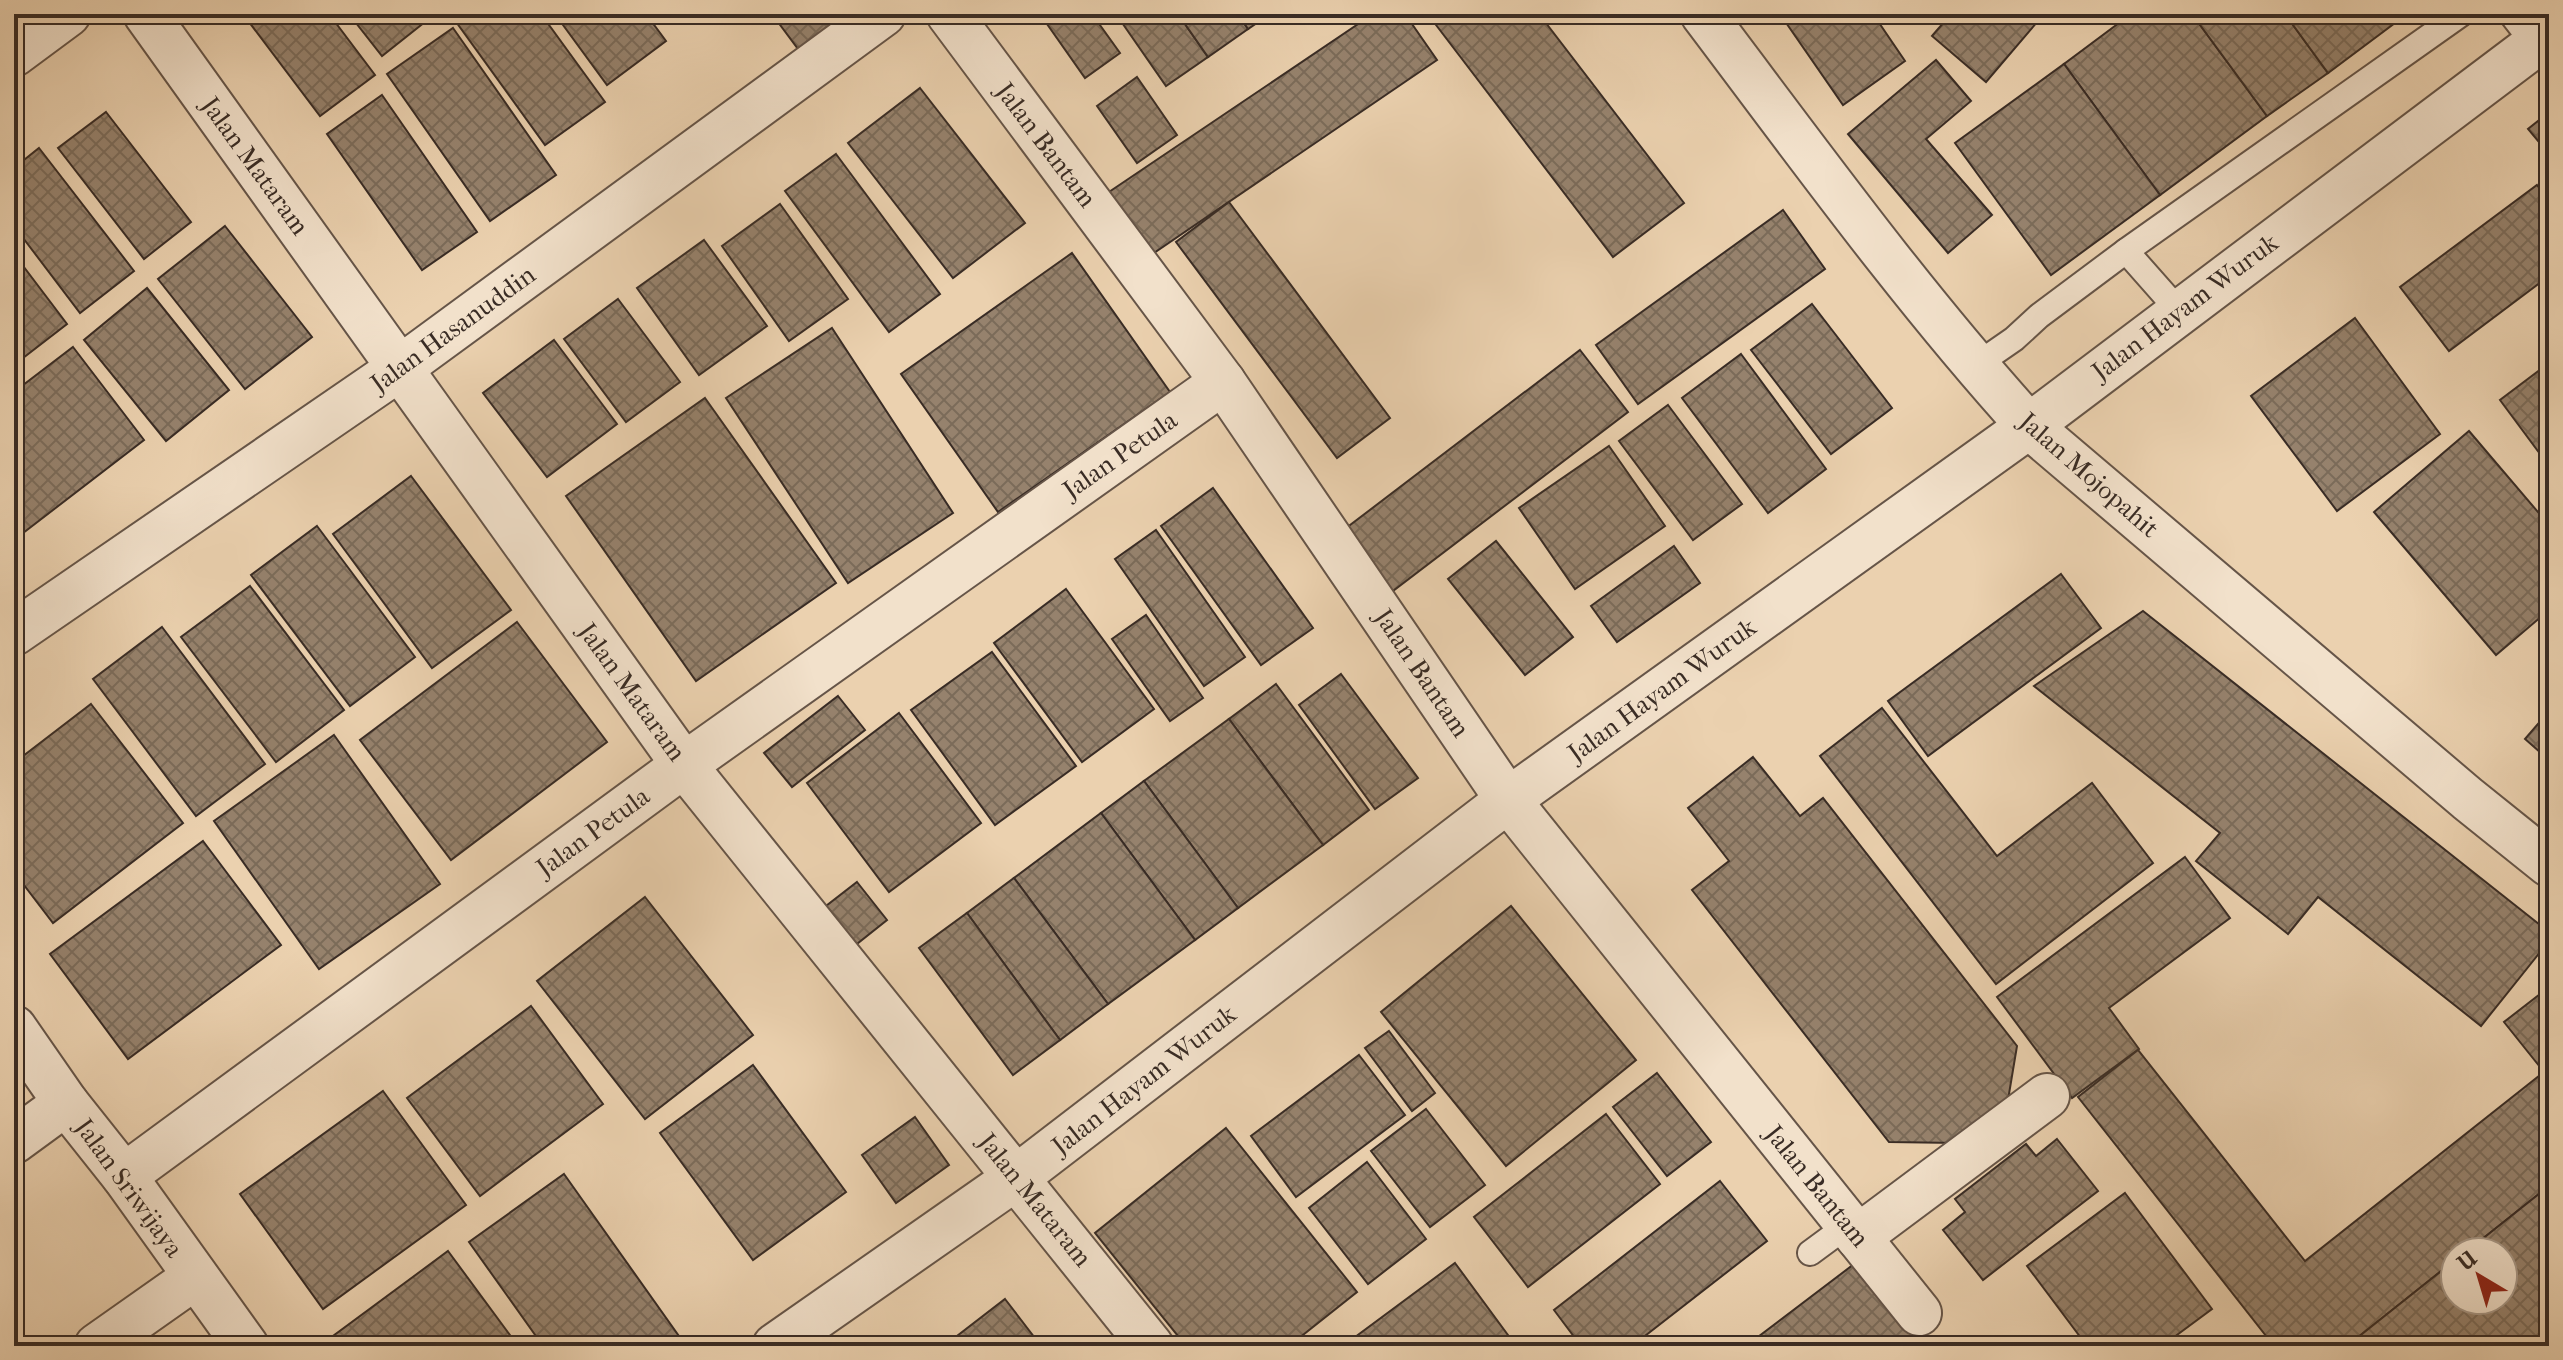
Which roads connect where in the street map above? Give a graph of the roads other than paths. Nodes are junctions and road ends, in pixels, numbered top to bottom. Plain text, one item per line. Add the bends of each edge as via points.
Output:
1 (68, 14) edge
2 (146, 14) edge
3 (883, 14) edge
4 (949, 14) edge
5 (1703, 14) edge
6 (2461, 14) edge
7 (2532, 31) edge
8 (14, 54) edge
9 (2126, 251) junction
10 (2179, 311) junction
11 (1975, 366) junction
12 (400, 368) junction
13 (1223, 382) junction
14 (2029, 426) junction
15 (14, 633) edge
16 (684, 765) junction
17 (1508, 800) junction
18 (2549, 864) edge
19 (14, 1028) edge
20 (2047, 1096) dead end
21 (66, 1103) junction
22 (14, 1141) edge
23 (124, 1176) junction
24 (1017, 1177) junction
25 (1853, 1231) junction
26 (1810, 1253) dead end
27 (195, 1277) junction
28 (1919, 1313) dead end
29 (97, 1346) edge
30 (246, 1346) edge
31 (775, 1346) edge
32 (1151, 1346) edge

1 - 8 street
2 - 12 street, Jalan Mataram
3 - 12 street, Jalan Hasanuddin
4 - 13 street, Jalan Bantam
5 - 11 street, Jalan Mojopahit
6 - 9 lane
7 - 10 street, Jalan Hayam Wuruk
9 - 10 lane
9 - 11 lane
10 - 14 street, Jalan Hayam Wuruk
11 - 14 street, Jalan Mojopahit
12 - 15 street, Jalan Hasanuddin
12 - 16 street, Jalan Mataram
13 - 16 street, Jalan Petula
13 - 17 street, Jalan Bantam
14 - 17 street, Jalan Hayam Wuruk
14 - 18 street, Jalan Mojopahit
16 - 23 street, Jalan Petula
16 - 24 street, Jalan Mataram
17 - 24 street, Jalan Hayam Wuruk
17 - 25 street, Jalan Bantam
19 - 21 street, Jalan Sriwijaya
20 - 25 street
21 - 22 street
21 - 23 street, Jalan Sriwijaya
23 - 27 street, Jalan Sriwijaya
24 - 31 street, Jalan Hayam Wuruk
24 - 32 street, Jalan Mataram
25 - 26 lane
25 - 28 street, Jalan Bantam
27 - 29 street
27 - 30 street, Jalan Sriwijaya

